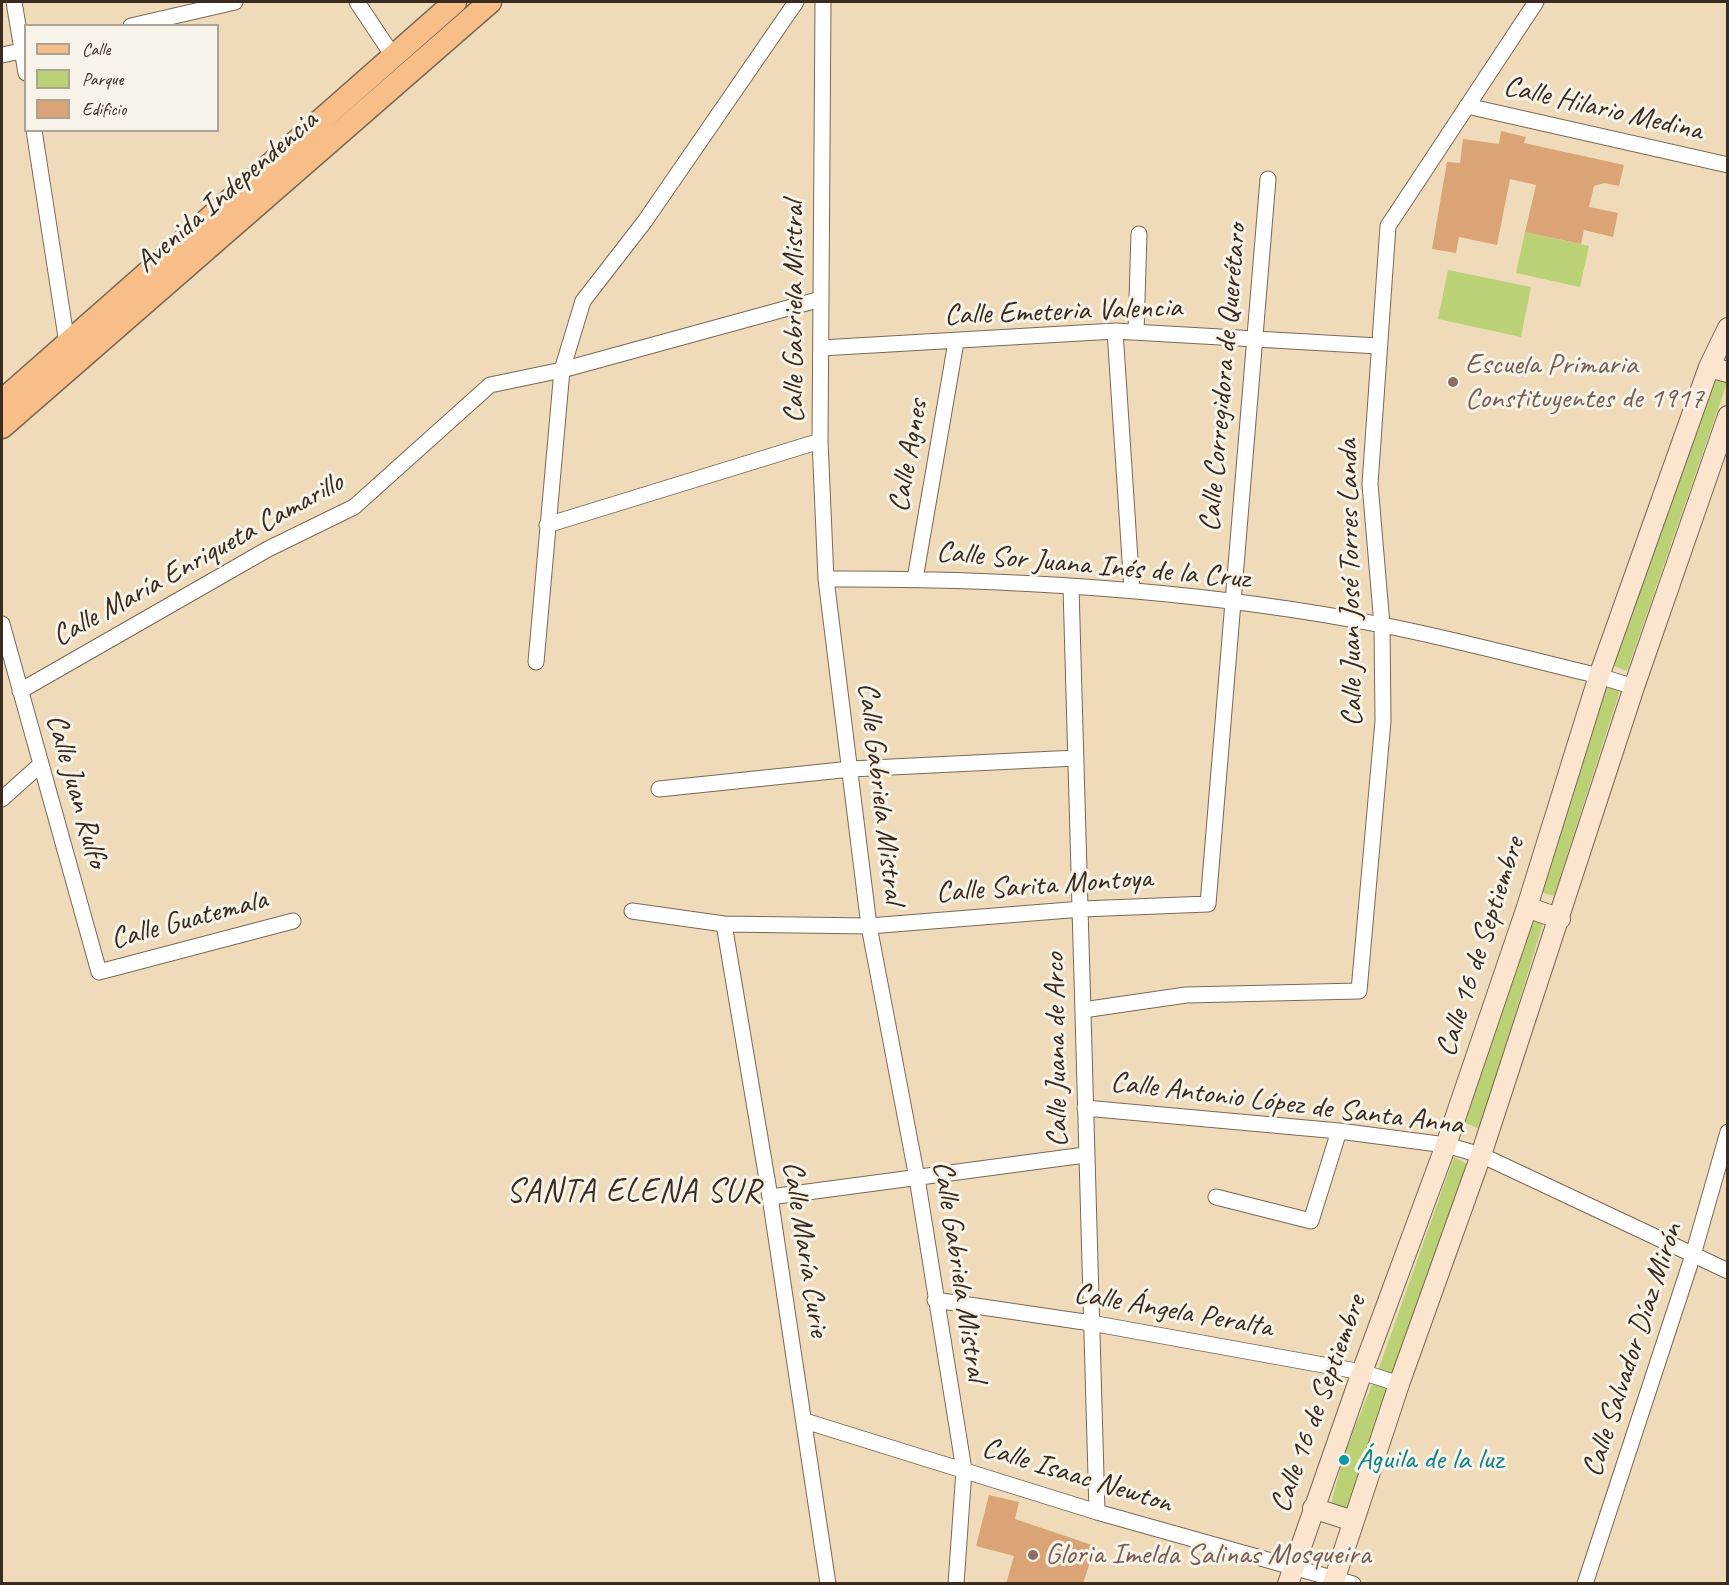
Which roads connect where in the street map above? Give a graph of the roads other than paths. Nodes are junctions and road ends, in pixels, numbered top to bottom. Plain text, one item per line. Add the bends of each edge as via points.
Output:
1 (14, 2) edge
2 (235, 2) edge
3 (357, 2) edge
4 (455, 2) edge
5 (490, 2) edge
6 (796, 2) edge
7 (823, 2) edge
8 (1536, 2) edge
9 (140, 24) edge
10 (24, 50) edge
11 (2, 55) edge
12 (393, 56) junction
13 (1467, 106) junction
14 (34, 132) edge
15 (1728, 165) edge
16 (1268, 179) dead end
17 (1139, 234) dead end
18 (821, 298) junction
19 (1728, 328) edge
20 (1115, 332) junction
21 (1136, 332) junction
22 (1254, 338) junction
23 (956, 342) junction
24 (1378, 346) junction
25 (821, 348) junction
26 (71, 355) junction
27 (562, 370) junction
28 (1718, 370) edge
29 (2, 401) edge
30 (1728, 416) edge
31 (2, 427) edge
32 (820, 441) junction
33 (548, 525) junction
34 (826, 579) junction
35 (915, 579) junction
36 (1071, 587) junction
37 (1132, 590) junction
38 (1233, 603) junction
39 (2, 625) edge
40 (1382, 625) junction
41 (536, 662) dead end
42 (1599, 676) junction
43 (1634, 687) junction
44 (20, 690) junction
45 (1076, 758) junction
46 (40, 764) junction
47 (851, 769) junction
48 (659, 789) dead end
49 (2, 799) edge
50 (1208, 904) joint
51 (1527, 908) junction
52 (1082, 909) junction
53 (632, 911) dead end
54 (1560, 920) junction
55 (293, 921) dead end
56 (724, 924) junction
57 (869, 926) junction
58 (99, 972) joint
59 (1083, 1011) junction
60 (1085, 1108) junction
61 (1339, 1131) junction
62 (1728, 1132) edge
63 (1446, 1145) junction
64 (1085, 1155) junction
65 (1481, 1155) junction
66 (917, 1178) junction
67 (770, 1197) junction
68 (1216, 1197) dead end
69 (1693, 1255) junction
70 (1728, 1271) edge
71 (935, 1300) junction
72 (1091, 1323) junction
73 (1362, 1372) junction
74 (1399, 1384) junction
75 (805, 1421) junction
76 (964, 1470) junction
77 (1313, 1508) junction
78 (1097, 1512) junction
79 (1353, 1521) junction
80 (1290, 1575) edge
81 (1340, 1582) edge
82 (828, 1584) edge
83 (956, 1584) edge
84 (1586, 1584) edge

1 - 10 street
2 - 9 street
3 - 12 street
4 - 12 main road, Avenida Independencia
5 - 26 main road, Avenida Independencia
6 - 27 street via 645,221 583,301
7 - 18 street, Calle Gabriela Mistral
8 - 13 street, Calle Juan José Torres Landa
10 - 11 street
12 - 26 main road, Avenida Independencia
13 - 15 street, Calle Hilario Medina
13 - 24 street, Calle Juan José Torres Landa via 1388,226
14 - 26 street
16 - 22 street, Calle Corregidora de Querétaro
17 - 21 street
18 - 25 street, Calle Gabriela Mistral
18 - 27 street, Calle María Enriqueta Camarillo
19 - 28 street, Calle 16 de Septiembre
20 - 21 street, Calle Emeteria Valencia
20 - 23 street, Calle Emeteria Valencia
20 - 37 street
21 - 22 street, Calle Emeteria Valencia
22 - 24 street, Calle Emeteria Valencia
22 - 38 street, Calle Corregidora de Querétaro
23 - 25 street, Calle Emeteria Valencia
23 - 35 street, Calle Agnes
24 - 40 street, Calle Juan José Torres Landa via 1370,484
25 - 32 street, Calle Gabriela Mistral
26 - 29 main road, Avenida Independencia
26 - 31 main road, Avenida Independencia
27 - 33 street
27 - 44 street, Calle María Enriqueta Camarillo via 490,385 354,507 268,549
28 - 42 street, Calle 16 de Septiembre
30 - 43 street
32 - 33 street
32 - 34 street, Calle Gabriela Mistral
33 - 41 street
34 - 35 street, Calle Sor Juana Inés de la Cruz
34 - 47 street, Calle Gabriela Mistral
35 - 36 street, Calle Sor Juana Inés de la Cruz
36 - 37 street, Calle Sor Juana Inés de la Cruz
36 - 45 street, Calle Juana de Arco
37 - 38 street, Calle Sor Juana Inés de la Cruz
38 - 40 street, Calle Sor Juana Inés de la Cruz
38 - 50 street, Calle Corregidora de Querétaro
39 - 44 street, Calle Juan Rulfo
40 - 42 street, Calle Sor Juana Inés de la Cruz
40 - 59 street, Calle Juan José Torres Landa via 1383,721 1359,991 1186,995
42 - 43 street, Calle Sor Juana Inés de la Cruz
42 - 51 street, Calle 16 de Septiembre
43 - 54 street
44 - 46 street, Calle Juan Rulfo
45 - 47 street
45 - 52 street, Calle Juana de Arco
46 - 49 street
46 - 58 street, Calle Juan Rulfo
47 - 48 street
47 - 57 street, Calle Gabriela Mistral
50 - 52 street, Calle Sarita Montoya
51 - 54 street
51 - 63 street, Calle 16 de Septiembre
52 - 57 street, Calle Sarita Montoya
52 - 59 street, Calle Juana de Arco
53 - 56 street, Calle Sarita Montoya
54 - 65 street
55 - 58 street, Calle Guatemala
56 - 57 street, Calle Sarita Montoya
56 - 67 street, Calle María Curie
57 - 66 street, Calle Gabriela Mistral
59 - 60 street, Calle Juana de Arco
60 - 61 street, Calle Antonio López de Santa Anna
60 - 64 street, Calle Juana de Arco
61 - 63 street, Calle Antonio López de Santa Anna
61 - 68 street via 1311,1221
62 - 69 street, Calle Salvador Díaz Mirón
63 - 65 street, Calle Antonio López de Santa Anna
63 - 73 street, Calle 16 de Septiembre
64 - 66 street
64 - 72 street, Calle Juana de Arco
65 - 69 street, Calle Antonio López de Santa Anna
65 - 74 street
66 - 67 street
66 - 71 street, Calle Gabriela Mistral
67 - 75 street, Calle María Curie
69 - 70 street, Calle Antonio López de Santa Anna
69 - 84 street, Calle Salvador Díaz Mirón
71 - 72 street, Calle Ángela Peralta
71 - 76 street, Calle Gabriela Mistral
72 - 73 street, Calle Ángela Peralta
72 - 78 street, Calle Juana de Arco
73 - 74 street, Calle Ángela Peralta
73 - 77 street, Calle 16 de Septiembre
74 - 79 street
75 - 76 street, Calle Isaac Newton
75 - 82 street, Calle María Curie
76 - 78 street, Calle Isaac Newton
76 - 83 street, Calle Gabriela Mistral
77 - 79 street
77 - 80 street, Calle 16 de Septiembre
78 - 80 street, Calle Isaac Newton
79 - 81 street
80 - 81 street, Calle Isaac Newton

